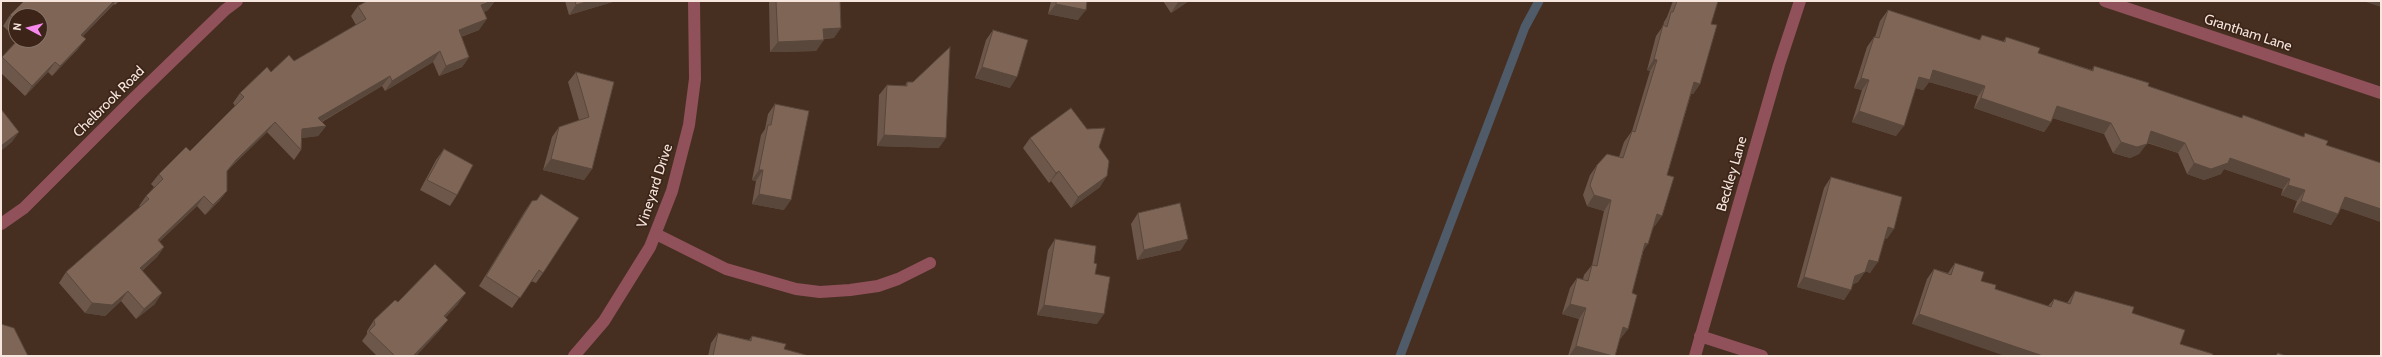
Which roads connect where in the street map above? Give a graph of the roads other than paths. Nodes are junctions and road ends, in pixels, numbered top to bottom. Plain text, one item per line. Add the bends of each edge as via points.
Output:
1 (237, 1) edge
2 (694, 1) edge
3 (1800, 1) edge
4 (2105, 1) edge
5 (2381, 93) edge
6 (1, 224) edge
7 (656, 234) junction
8 (930, 263) dead end
9 (1700, 336) junction
10 (574, 356) edge
11 (1694, 356) edge
12 (1762, 356) edge

1 - 6 street, Chelbrook Road via 133,99 24,208
2 - 7 street, Vineyard Drive via 695,79 689,125 672,191
3 - 9 street, Beckley Lane via 1778,65
4 - 5 street, Grantham Lane
7 - 8 street via 726,269 796,290 820,292 878,286
7 - 10 street, Vineyard Drive via 604,321
9 - 11 street, Beckley Lane
9 - 12 street

